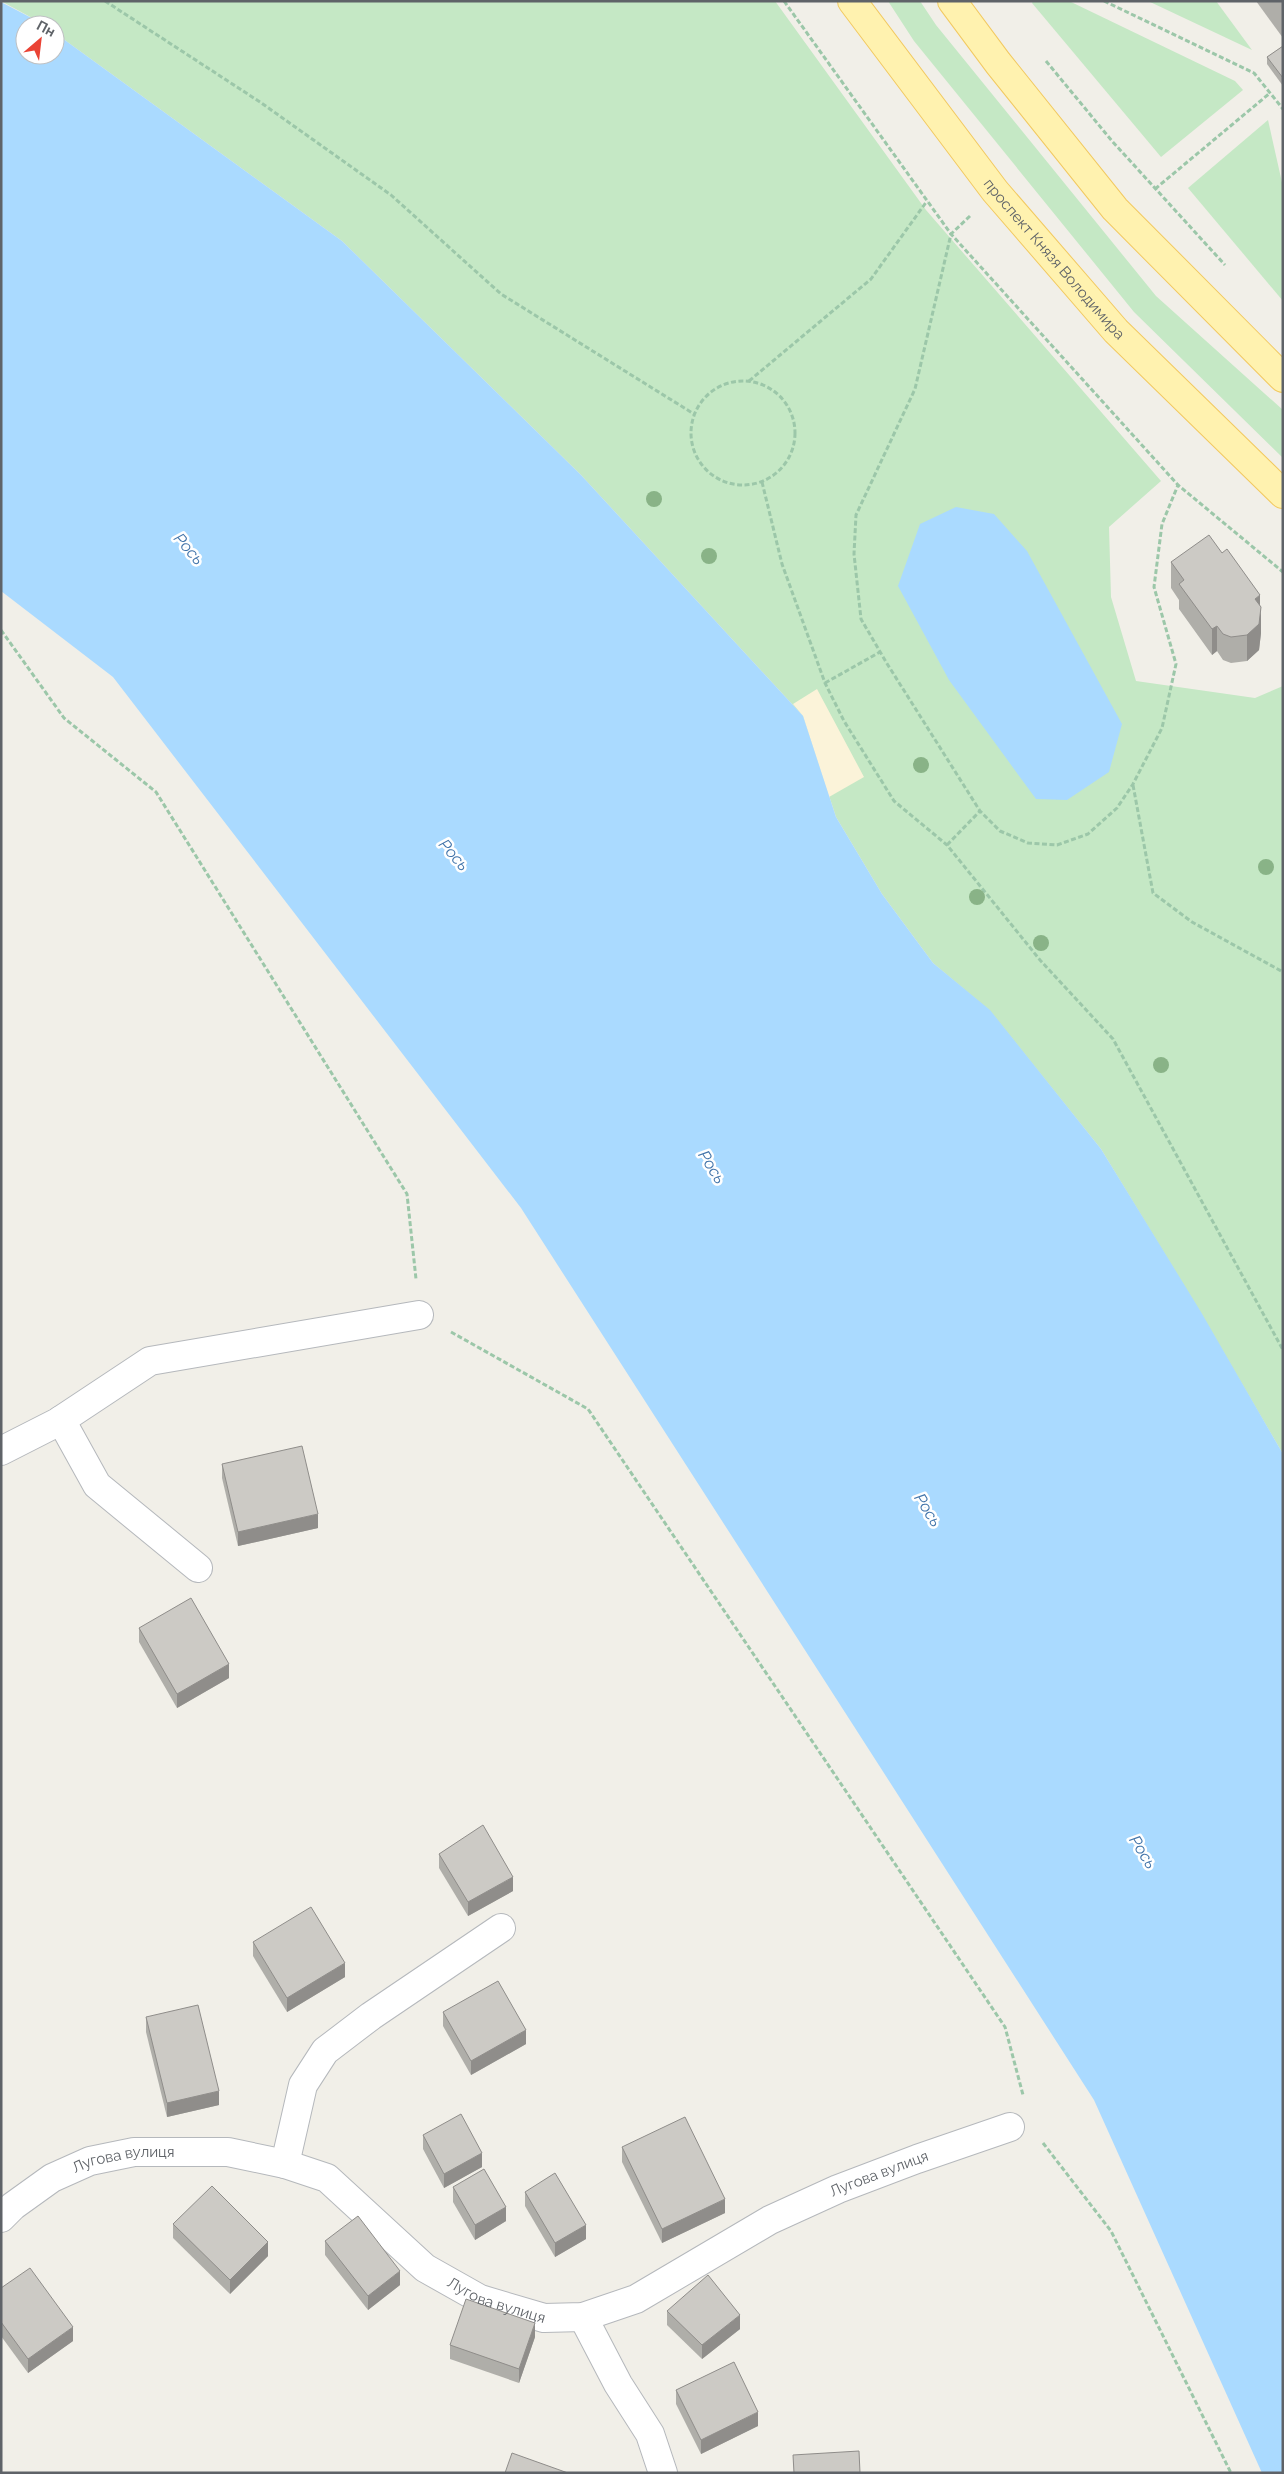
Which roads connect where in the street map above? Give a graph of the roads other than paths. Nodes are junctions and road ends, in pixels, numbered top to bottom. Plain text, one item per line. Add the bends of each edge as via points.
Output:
1 (852, 1) edge
2 (952, 1) edge
3 (1283, 378) edge
4 (1283, 494) edge
5 (419, 1315) road end
6 (61, 1420) junction
7 (1, 1451) edge
8 (198, 1568) dead end
9 (501, 1928) dead end
10 (1010, 2127) road end
11 (285, 2164) junction
12 (1, 2218) edge
13 (583, 2317) junction
14 (663, 2473) edge

1 - 4 main road, проспект Князя Володимира via 995,191 1116,331
2 - 3 main road via 1115,209
5 - 6 street via 150,1361
6 - 7 street
6 - 8 street via 97,1485
9 - 11 street via 325,2051 303,2085
10 - 13 street, Лугова вулиця via 838,2189 770,2220 636,2299
11 - 12 street, Лугова вулиця via 228,2152 134,2152 90,2161 52,2178
11 - 13 street, Лугова вулиця via 327,2178 425,2268 480,2299 544,2318
13 - 14 street via 618,2384 650,2434

